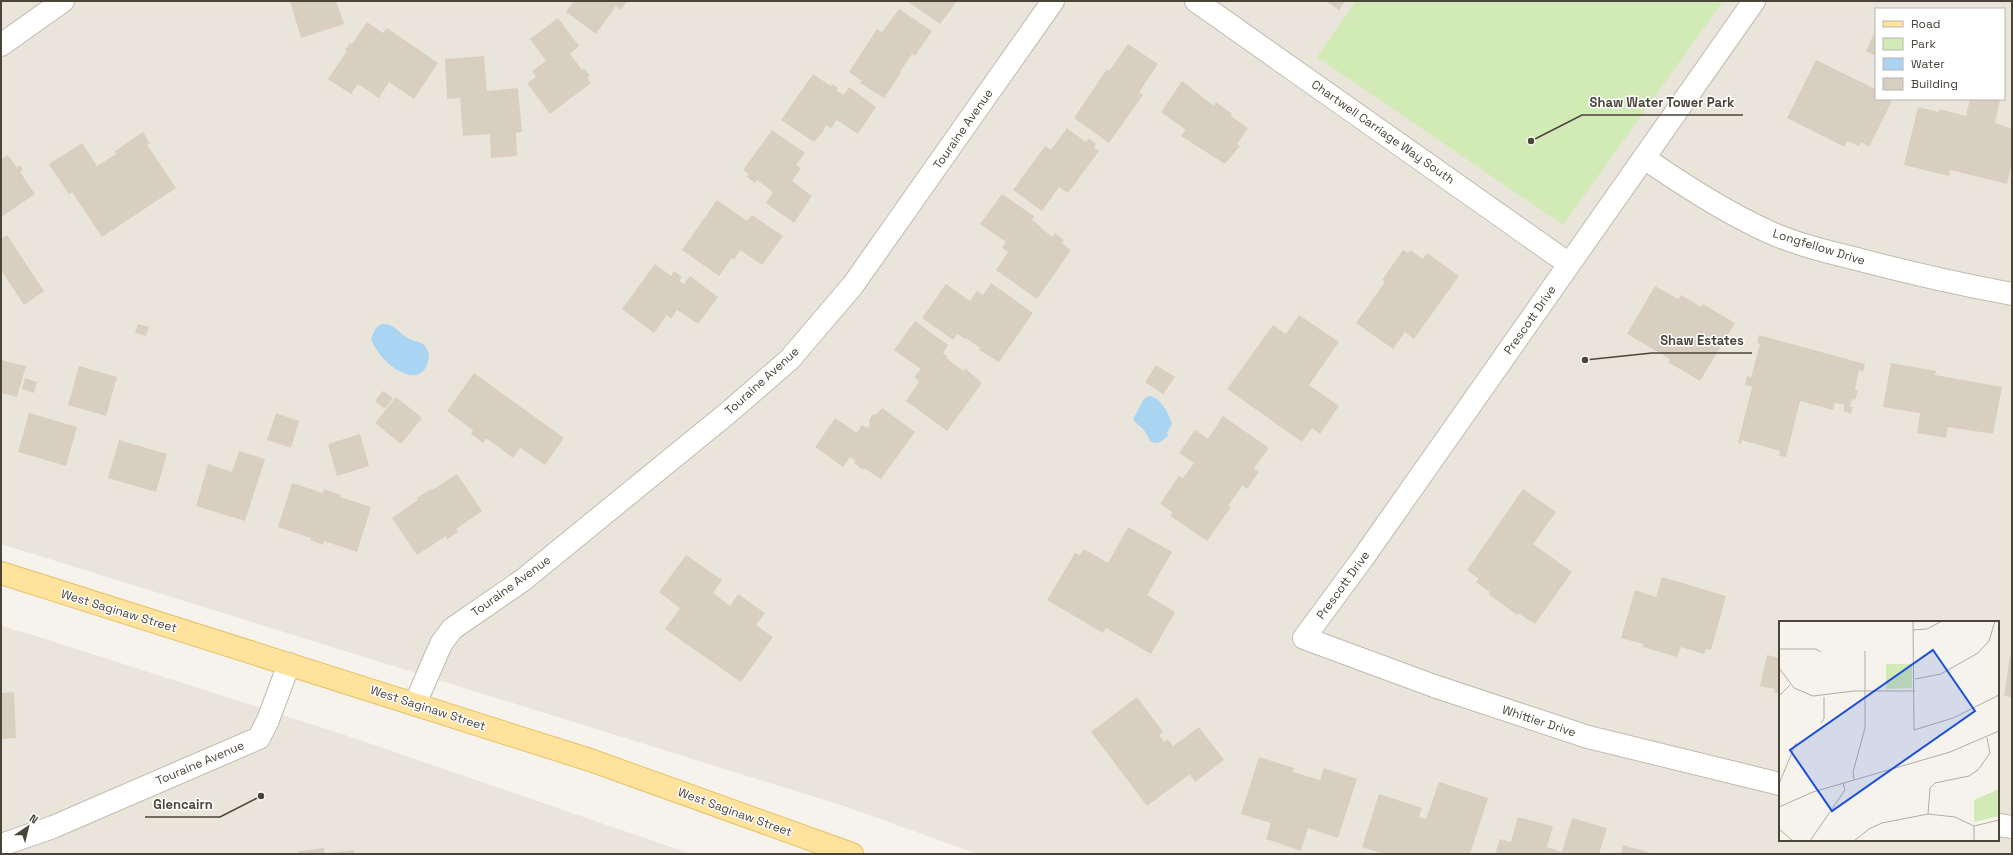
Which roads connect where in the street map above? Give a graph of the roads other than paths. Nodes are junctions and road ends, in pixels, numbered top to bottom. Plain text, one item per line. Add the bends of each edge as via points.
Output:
1 (63, 1) edge
2 (1054, 1) edge
3 (1196, 1) edge
4 (1754, 1) edge
5 (1, 46) edge
6 (1644, 158) junction
7 (1569, 264) junction
8 (2012, 294) edge
9 (1, 574) edge
10 (1304, 638) joint
11 (288, 664) junction
12 (415, 704) junction
13 (1779, 784) edge
14 (1999, 825) edge
15 (2012, 827) edge
16 (1, 845) edge
17 (852, 854) edge

1 - 5 street
2 - 12 street, Touraine Avenue via 853,285 790,359 523,580 452,629 441,644
3 - 7 street, Chartwell Carriage Way South
4 - 6 street, Prescott Drive
6 - 7 street, Prescott Drive
6 - 8 street, Longfellow Drive via 1738,217 1805,246 1927,278
7 - 10 street, Prescott Drive
9 - 11 main road, West Saginaw Street
10 - 13 street, Whittier Drive via 1434,686 1588,737
11 - 12 main road, West Saginaw Street
11 - 16 street, Touraine Avenue via 259,738 53,827
12 - 17 main road, West Saginaw Street via 590,760
14 - 15 street

